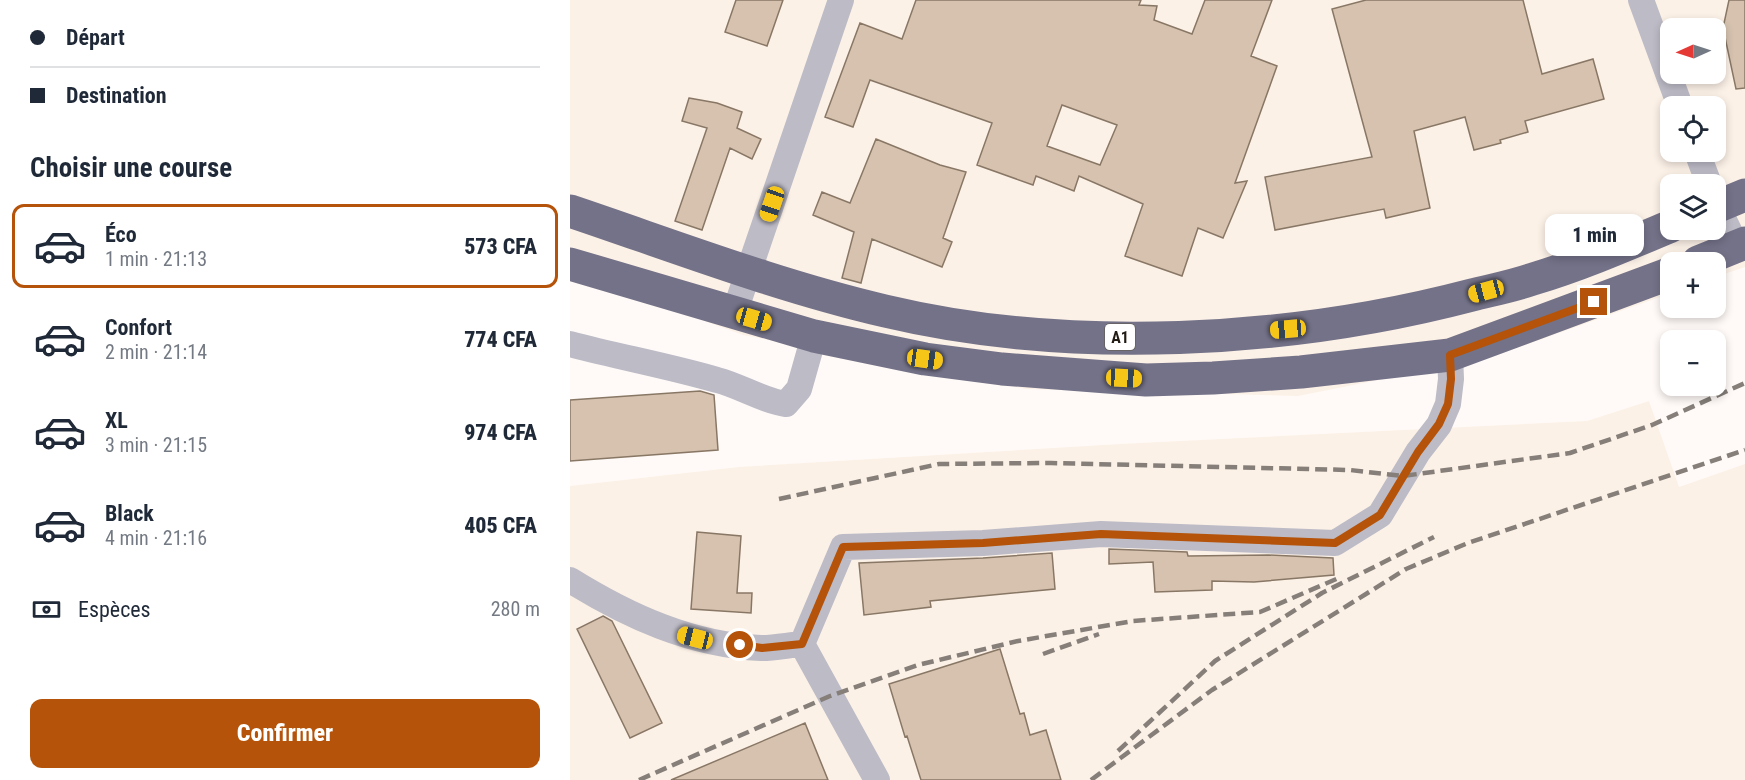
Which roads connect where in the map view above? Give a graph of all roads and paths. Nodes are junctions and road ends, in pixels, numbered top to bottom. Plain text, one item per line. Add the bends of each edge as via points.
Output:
1 (841, 0) edge
2 (1641, 0) edge
3 (1676, 96) edge
4 (1726, 210) edge
5 (570, 211) edge
6 (1660, 230) edge
7 (1741, 245) edge
8 (1723, 252) edge
9 (570, 264) edge
10 (749, 272) junction
11 (1660, 277) edge
12 (734, 314) junction
13 (814, 336) junction
14 (570, 344) edge
15 (1450, 355) junction
16 (570, 580) edge
17 (802, 644) junction
18 (877, 780) edge

1 - 10 lane
2 - 3 lane
4 - 7 lane
5 - 10 highway, A1
6 - 10 highway, A1 via 1533,279 1417,309 1308,327 1187,337 1093,337 962,324 888,312
7 - 8 highway
9 - 12 highway
10 - 12 lane
11 - 15 highway
12 - 13 highway
13 - 14 lane via 799,389 786,404 692,372
13 - 15 highway via 925,359 1146,380 1301,372
15 - 17 lane via 1448,404 1439,424 1380,515 1335,543 1101,534 983,543 843,547
16 - 17 lane via 602,600 672,632 762,648
17 - 18 lane

